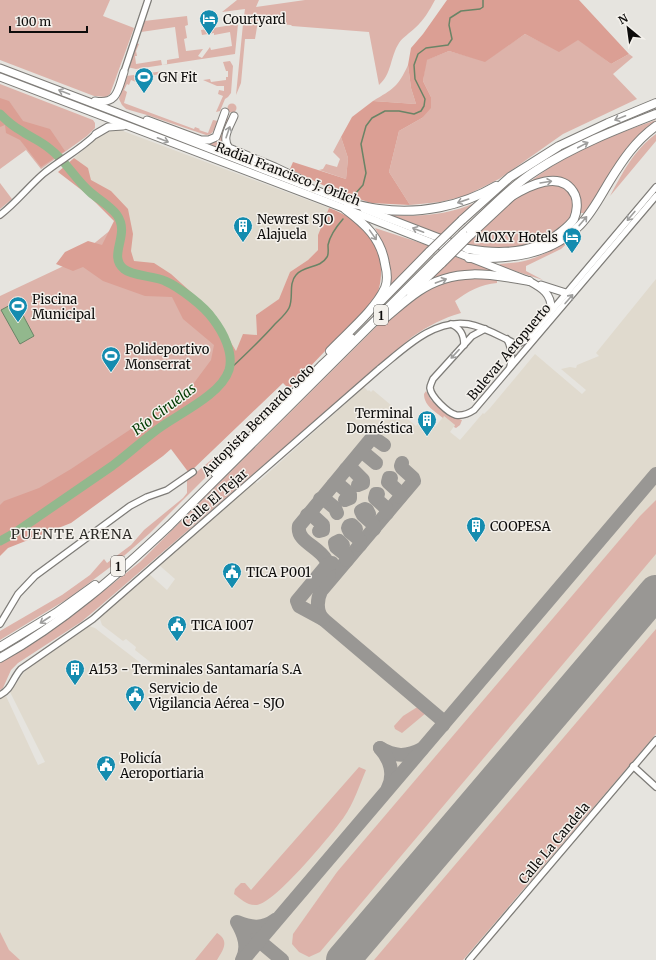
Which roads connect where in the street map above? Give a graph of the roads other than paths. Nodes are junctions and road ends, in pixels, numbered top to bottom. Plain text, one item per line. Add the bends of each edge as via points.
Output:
1 (148, 0) edge
2 (0, 68) edge
3 (124, 72) joint
4 (0, 77) edge
5 (77, 97) junction
6 (656, 104) edge
7 (225, 112) dead end
8 (118, 113) junction
9 (96, 114) junction
10 (656, 114) edge
11 (234, 116) dead end
12 (127, 126) junction
13 (656, 126) edge
14 (96, 134) junction
15 (546, 160) junction
16 (510, 177) junction
17 (656, 186) edge
18 (656, 196) edge
19 (510, 197) junction
20 (337, 199) junction
21 (347, 206) junction
22 (0, 215) edge
23 (464, 234) junction
24 (468, 249) joint
25 (436, 258) junction
26 (469, 258) junction
27 (529, 281) junction
28 (566, 293) junction
29 (551, 310) junction
30 (385, 318) junction
31 (450, 323) junction
32 (484, 329) junction
33 (507, 339) junction
34 (464, 345) junction
35 (323, 369) junction
36 (509, 369) junction
37 (222, 466) junction
38 (193, 472) dead end
39 (0, 624) edge
40 (0, 647) edge
41 (0, 658) edge
42 (0, 695) edge
43 (656, 740) edge
44 (634, 766) junction
45 (656, 787) edge
46 (469, 960) edge

1 - 3 street
5 -> 2 main road, Radial Francisco J. Orlich
3 - 5 main road via 116,95 111,100 102,102
4 - 9 main road, Radial Francisco J. Orlich
5 - 8 main road, Radial Francisco J. Orlich
6 -> 15 highway, 1 via 578,136
7 - 8 main road via 216,137 205,140 158,123
8 - 20 main road, Radial Francisco J. Orlich
9 - 12 main road, Radial Francisco J. Orlich
9 - 14 main road via 100,125
15 -> 10 highway, 1
20 -> 11 main road via 275,167 229,148 226,136
12 - 14 main road via 108,127
12 -> 21 main road, Radial Francisco J. Orlich
26 -> 13 highway via 520,256 548,247 568,236 585,219 627,154
14 - 22 street via 42,176
15 - 16 highway, Autopista Bernardo Soto / 1
15 - 19 highway, Autopista Bernardo Soto / 1
15 - 23 highway, Autopista Bernardo Soto / 1
15 - 23 highway, Autopista Bernardo Soto / 1
16 -> 21 highway via 470,199 428,209 405,211
16 - 25 highway, Autopista Bernardo Soto / 1, bridge via 462,220
17 -> 28 street, Bulevar Aeropuerto
36 -> 18 street, Bulevar Aeropuerto
19 - 23 highway, Autopista Bernardo Soto / 1
19 -> 24 highway via 533,185 557,181 566,185 576,197 574,220 557,235 539,245 519,251 501,253
20 - 21 main road, Radial Francisco J. Orlich
24 -> 21 main road, Radial Francisco J. Orlich
21 - 26 main road, Radial Francisco J. Orlich
21 -> 37 highway via 369,228 383,252 386,286 369,311 248,434
23 - 25 highway, Autopista Bernardo Soto / 1
23 - 25 highway, Autopista Bernardo Soto / 1, bridge
25 - 30 highway, Autopista Bernardo Soto / 1
25 - 35 highway, Autopista Bernardo Soto / 1 via 372,318
26 - 27 main road, Radial Francisco J. Orlich
27 - 28 main road
27 - 29 main road, Radial Francisco J. Orlich via 548,293
30 -> 27 highway via 420,291 449,278 483,274
28 - 29 street, Bulevar Aeropuerto
29 - 33 street, Bulevar Aeropuerto via 527,340 517,344
30 - 35 highway, 1
31 - 32 street, Calle El Tejar via 468,324
31 - 34 street via 461,331
31 - 42 street, Calle El Tejar via 416,340 379,369 93,619 21,669 6,692
32 - 33 street, Bulevar Aeropuerto
32 - 34 street, Bulevar Aeropuerto
33 - 36 street via 512,354
34 -> 36 street, Bulevar Aeropuerto via 433,379 430,387 435,398 453,414 466,415 474,410
35 - 37 highway, Autopista Bernardo Soto / 1
35 - 41 highway, Autopista Bernardo Soto / 1 via 132,561 52,625
37 -> 40 highway, Autopista Bernardo Soto / 1 via 98,583 56,613
38 - 39 street via 167,490 130,506 35,576 18,594
43 - 44 street, Calle La Candela
44 - 45 street
44 - 46 street, Calle La Candela

